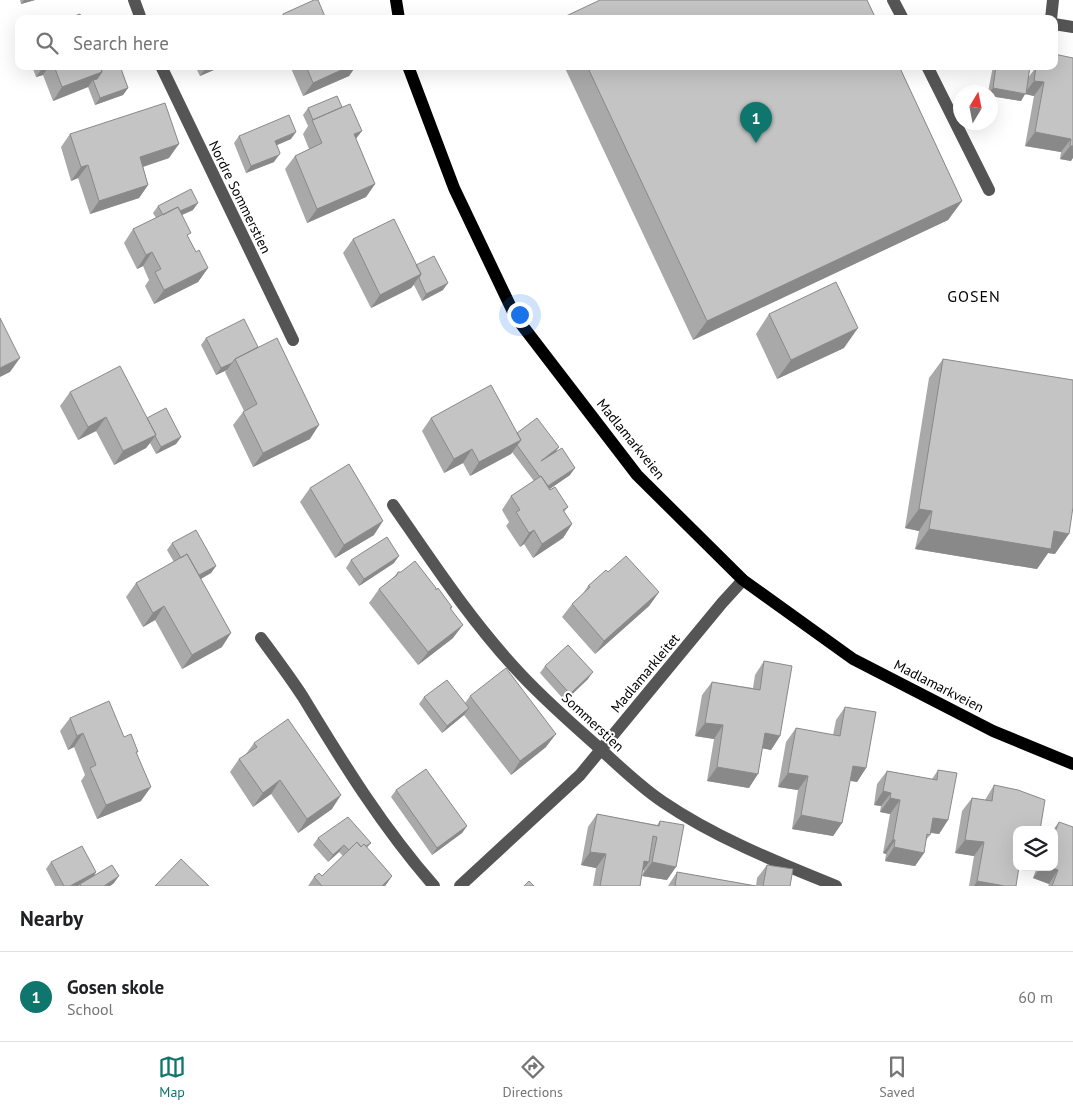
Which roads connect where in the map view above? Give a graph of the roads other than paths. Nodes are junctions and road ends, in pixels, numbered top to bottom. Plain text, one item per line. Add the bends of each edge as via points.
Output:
1 (134, 0) edge
2 (396, 0) edge
3 (893, 0) edge
4 (1053, 0) edge
5 (140, 15) edge
6 (398, 15) edge
7 (901, 15) edge
8 (1051, 15) edge
9 (1058, 25) edge
10 (1073, 27) edge
11 (164, 70) edge
12 (410, 70) edge
13 (929, 70) edge
14 (990, 190) dead end
15 (293, 340) dead end
16 (393, 504) dead end
17 (743, 580) junction
18 (261, 638) dead end
19 (601, 749) junction
20 (1073, 764) edge
21 (434, 886) edge
22 (460, 886) edge
23 (836, 886) edge

1 - 5 street
2 - 6 main road
3 - 7 street
4 - 8 street
9 - 10 street
11 - 15 street, Nordre Sommerstien
12 - 17 main road, Madlamarkveien via 454,188 515,316 637,475
13 - 14 street
16 - 19 street, Sommerstien via 490,639 516,669
17 - 19 street, Madlamarkleitet
17 - 20 main road, Madlamarkveien via 853,659 993,731
18 - 21 street via 302,696 362,794
19 - 22 street, Madlamarkleitet via 580,775
19 - 23 street, Sommerstien via 624,772 692,820 752,852

